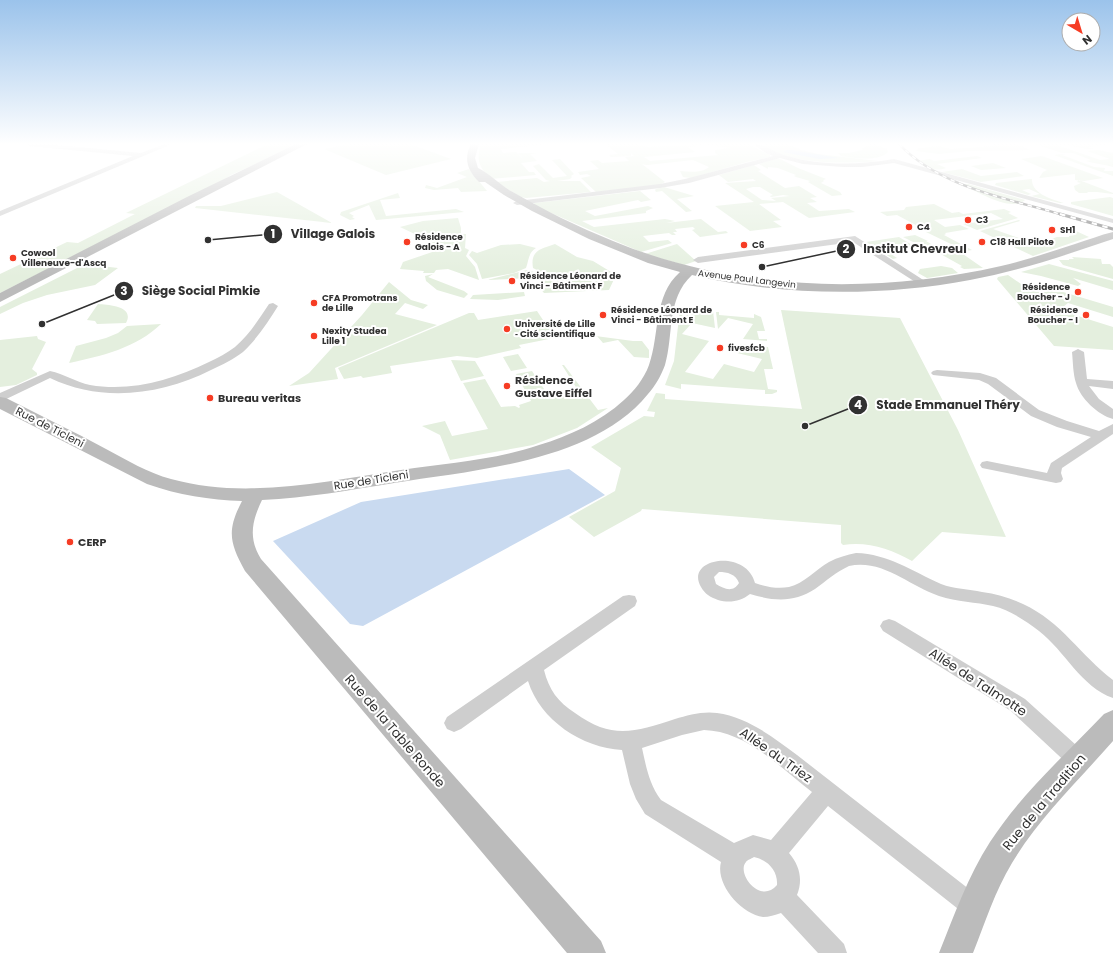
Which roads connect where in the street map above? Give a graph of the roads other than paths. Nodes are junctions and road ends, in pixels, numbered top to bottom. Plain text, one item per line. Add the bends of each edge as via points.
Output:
1 (61, 188) edge
2 (211, 188) edge
3 (494, 188) edge
4 (638, 188) edge
5 (994, 188) edge
6 (520, 202) junction
7 (0, 214) edge
8 (1113, 221) edge
9 (1113, 236) edge
10 (698, 260) dead end
11 (673, 267) junction
12 (689, 271) junction
13 (36, 278) junction
14 (922, 283) junction
15 (0, 294) edge
16 (669, 296) junction
17 (0, 298) edge
18 (273, 306) dead end
19 (1078, 352) dead end
20 (937, 373) dead end
21 (1081, 382) junction
22 (1113, 385) edge
23 (0, 398) edge
24 (0, 402) edge
25 (1113, 414) edge
26 (1113, 428) edge
27 (1101, 436) junction
28 (987, 465) dead end
29 (255, 495) junction
30 (746, 587) dead end
31 (629, 601) dead end
32 (889, 626) dead end
33 (534, 667) junction
34 (1113, 690) edge
35 (1113, 722) edge
36 (454, 723) dead end
37 (630, 741) junction
38 (1079, 761) junction
39 (827, 791) junction
40 (774, 854) junction
41 (735, 856) junction
42 (783, 898) junction
43 (975, 908) junction
44 (589, 953) edge
45 (835, 953) edge
46 (956, 953) edge

1 - 7 street
2 - 13 street
3 - 6 street, Avenue Paul Langevin
4 - 6 street
5 - 8 street
6 - 11 street, Avenue Paul Langevin via 538,213 624,250
9 - 14 street, Avenue Paul Langevin via 1012,268
10 - 14 street via 855,239
11 - 12 street, Avenue Paul Langevin
11 - 16 street, Rue de Ticleni via 666,278
12 - 14 street, Avenue Paul Langevin via 800,286 876,287
12 - 16 street, Rue de Ticleni via 680,278
13 - 15 street
13 - 17 street
16 - 29 street, Rue de Ticleni via 659,356 651,378 625,408 590,431 556,445 496,461
18 - 23 street via 239,349 183,380 143,388 110,390 74,384 50,374
19 - 21 street
20 - 27 street via 985,378 1035,413
21 - 22 street
21 - 25 street via 1089,397
24 - 29 street, Rue de Ticleni via 157,481 199,492
26 - 27 street
27 - 28 street via 1056,466 1056,479
29 - 44 street, Rue de la Table Ronde via 241,524 242,545 253,565
30 - 34 street via 769,593 787,594 802,589 838,564 856,559 882,562 946,592 990,599 1018,609 1038,620 1055,634 1092,674
31 - 33 street
32 - 38 street, Allée de Talmotte via 1018,705
33 - 36 street
33 - 37 street, Allée du Triez via 542,695 566,718 600,737
35 - 38 street, Rue de la Tradition
37 - 39 street, Allée du Triez via 695,722 718,721 759,740
37 - 41 street via 643,791 653,807
38 - 43 street, Rue de la Tradition via 1035,808 1004,848
39 - 40 street
39 - 43 street, Allée du Triez
40 - 41 street via 753,846
40 - 42 street via 781,860 788,875 787,891
41 - 42 street via 732,864 733,876 744,896 769,905
42 - 45 street
43 - 46 street, Rue de la Tradition

